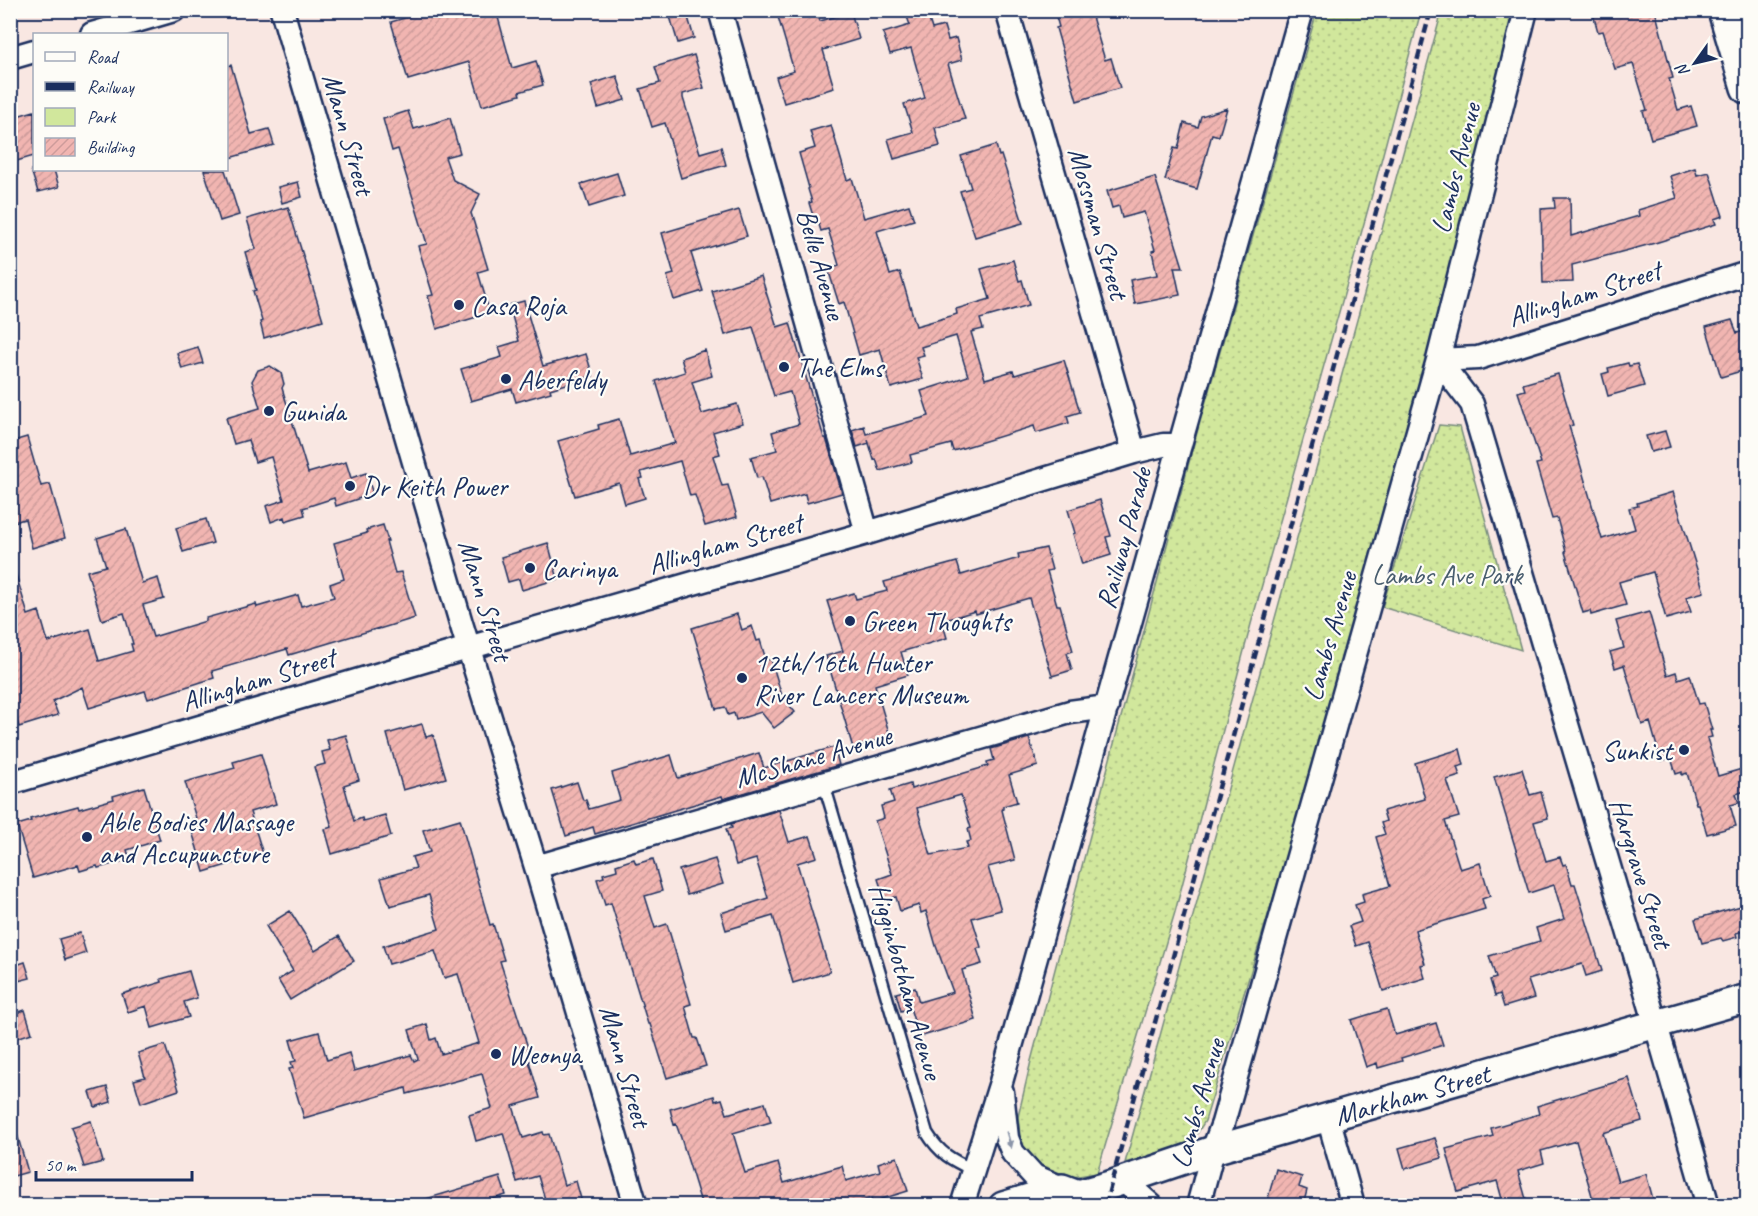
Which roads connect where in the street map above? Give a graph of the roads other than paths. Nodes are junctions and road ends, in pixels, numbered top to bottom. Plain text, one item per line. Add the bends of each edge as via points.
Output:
1 (174, 10) edge
2 (282, 10) edge
3 (720, 10) edge
4 (1007, 10) edge
5 (1302, 10) edge
6 (1526, 10) edge
7 (1725, 10) edge
8 (95, 33) edge
9 (33, 51) edge
10 (10, 58) edge
11 (1748, 87) edge
12 (1748, 273) edge
13 (1438, 360) junction
14 (1180, 445) junction
15 (1134, 453) junction
16 (867, 533) junction
17 (468, 648) junction
18 (1107, 707) junction
19 (10, 783) edge
20 (824, 784) junction
21 (536, 867) junction
22 (1748, 998) edge
23 (1656, 1024) junction
24 (1001, 1082) junction
25 (1328, 1117) junction
26 (1213, 1150) junction
27 (974, 1170) junction
28 (1124, 1181) junction
29 (1067, 1196) edge
30 (636, 1206) edge
31 (962, 1206) edge
32 (1003, 1206) edge
33 (1152, 1206) edge
34 (1198, 1206) edge
35 (1353, 1206) edge
36 (1708, 1206) edge

1 - 8 street
2 - 17 street, Mann Street
3 - 16 street, Belle Avenue
4 - 15 street, Mossman Street
5 - 14 street, Railway Parade
6 - 13 street, Lambs Avenue
7 - 11 main road
9 - 10 street
12 - 13 street, Allingham Street via 1478,358
13 - 23 street, Hargrave Street via 1472,404
13 - 26 street, Lambs Avenue via 1227,1112
14 - 15 street, Allingham Street
14 - 18 street, Railway Parade
15 - 16 street, Allingham Street
16 - 17 street, Allingham Street
17 - 19 street, Allingham Street
17 - 21 street, Mann Street
18 - 20 street, McShane Avenue via 1070,712
18 - 24 street, Railway Parade
20 - 21 street, McShane Avenue
20 - 27 lane, Higginbotham Avenue via 927,1133 947,1157
21 - 30 street, Mann Street
22 - 23 street, Markham Street
23 - 25 street, Markham Street
23 - 36 street, Hargrave Street
24 - 27 street, Railway Parade
24 -> 29 street, Railway Parade via 1007,1138 1013,1153 1034,1176
25 - 26 street, Markham Street
25 - 35 street
26 - 28 street, Markham Street
26 - 34 street, Lambs Avenue
27 - 31 street, Railway Parade
28 - 29 street, Markham Street
28 - 33 street, Lambs Avenue
29 - 32 street, Markham Street

